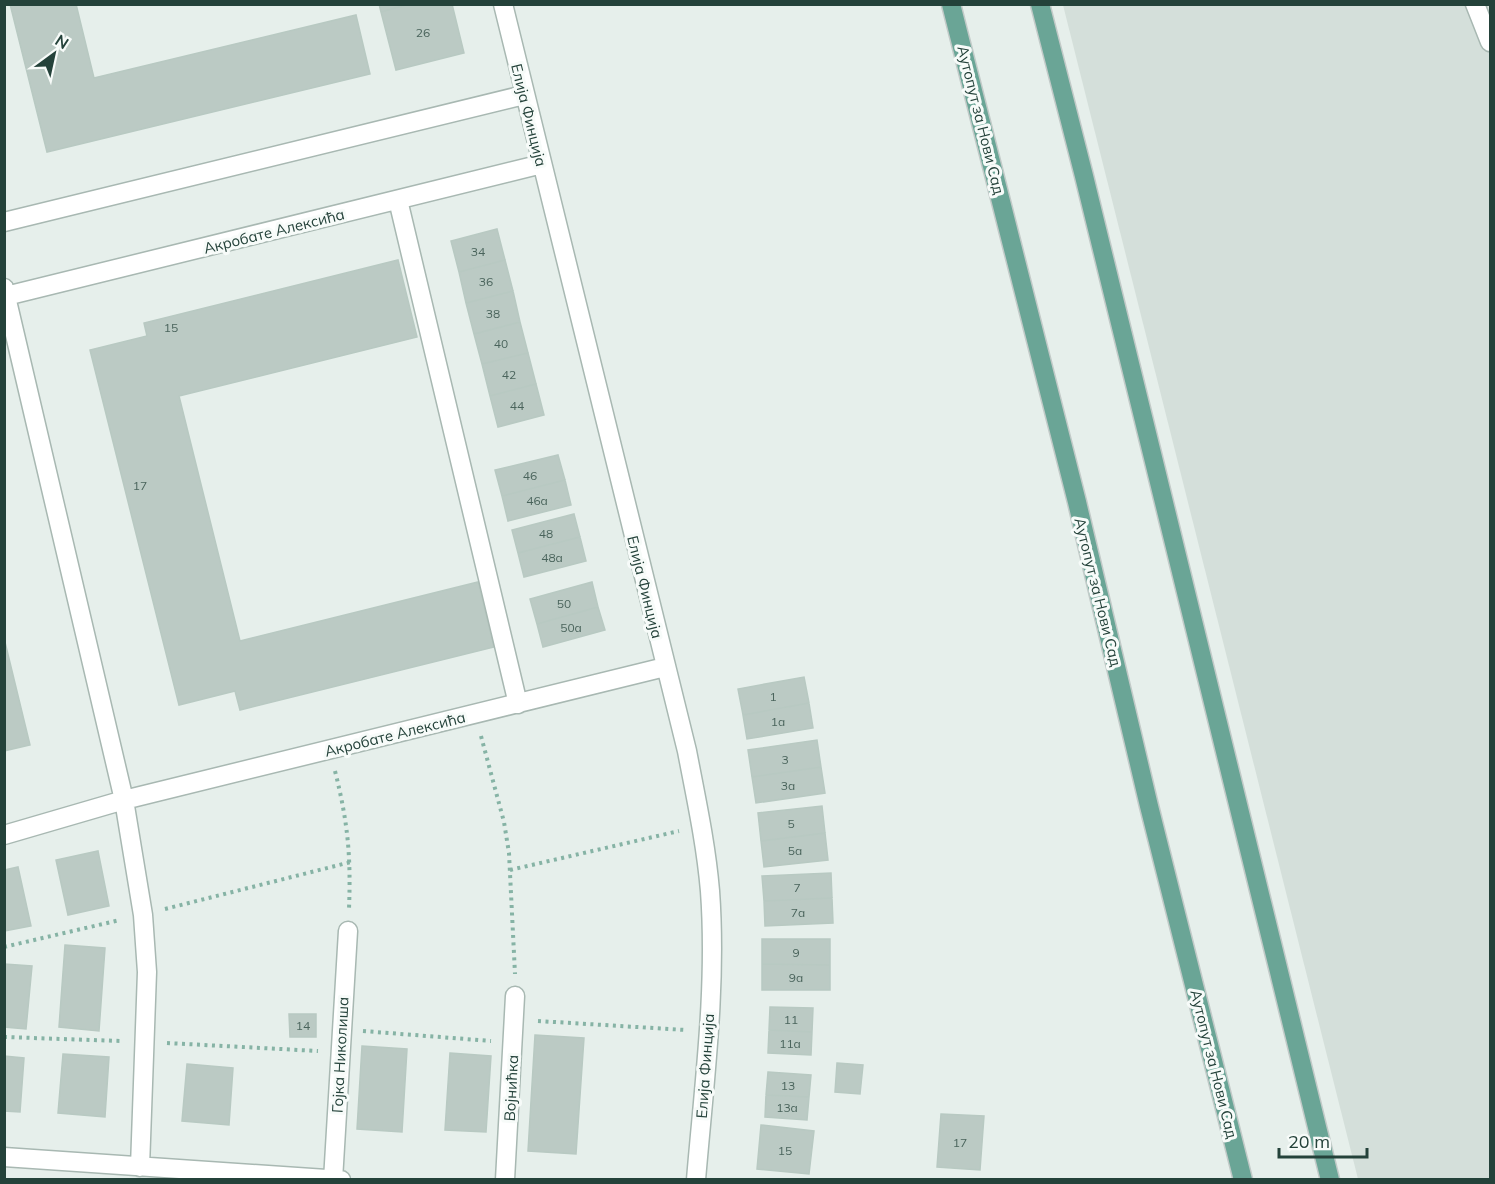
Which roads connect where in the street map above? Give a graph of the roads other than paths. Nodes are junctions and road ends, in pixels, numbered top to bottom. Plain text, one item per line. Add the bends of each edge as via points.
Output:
1 (502, 4) edge
2 (951, 4) edge
3 (1040, 4) edge
4 (1475, 4) edge
5 (1491, 42) edge
6 (524, 95) junction
7 (542, 164) junction
8 (398, 200) junction
9 (4, 222) edge
10 (5, 292) edge
11 (665, 667) junction
12 (518, 704) junction
13 (124, 800) junction
14 (4, 834) edge
15 (348, 931) road end
16 (515, 996) road end
17 (4, 1157) edge
18 (140, 1167) junction
19 (333, 1179) edge
20 (341, 1179) edge
21 (505, 1179) edge
22 (696, 1179) edge
23 (1243, 1179) edge
24 (1330, 1179) edge

1 - 6 street, Елија Финција
2 - 23 main road, Аутопут за Нови Сад
3 - 24 main road
4 - 5 street
6 - 7 street, Елија Финција
6 - 9 street
7 - 8 street, Акробате Алексића
7 - 11 street, Елија Финција
8 - 10 street, Акробате Алексића
8 - 12 street
10 - 13 street, Акробате Алексића
11 - 12 street, Акробате Алексића
11 - 22 street, Елија Финција via 702,825 710,892 708,1031
12 - 13 street, Акробате Алексића
13 - 14 street
13 - 18 street, Акробате Алексића via 143,915 147,972
15 - 19 street, Гојка Николиша
16 - 21 street, Војнићка
17 - 18 street
18 - 19 street
19 - 20 street

